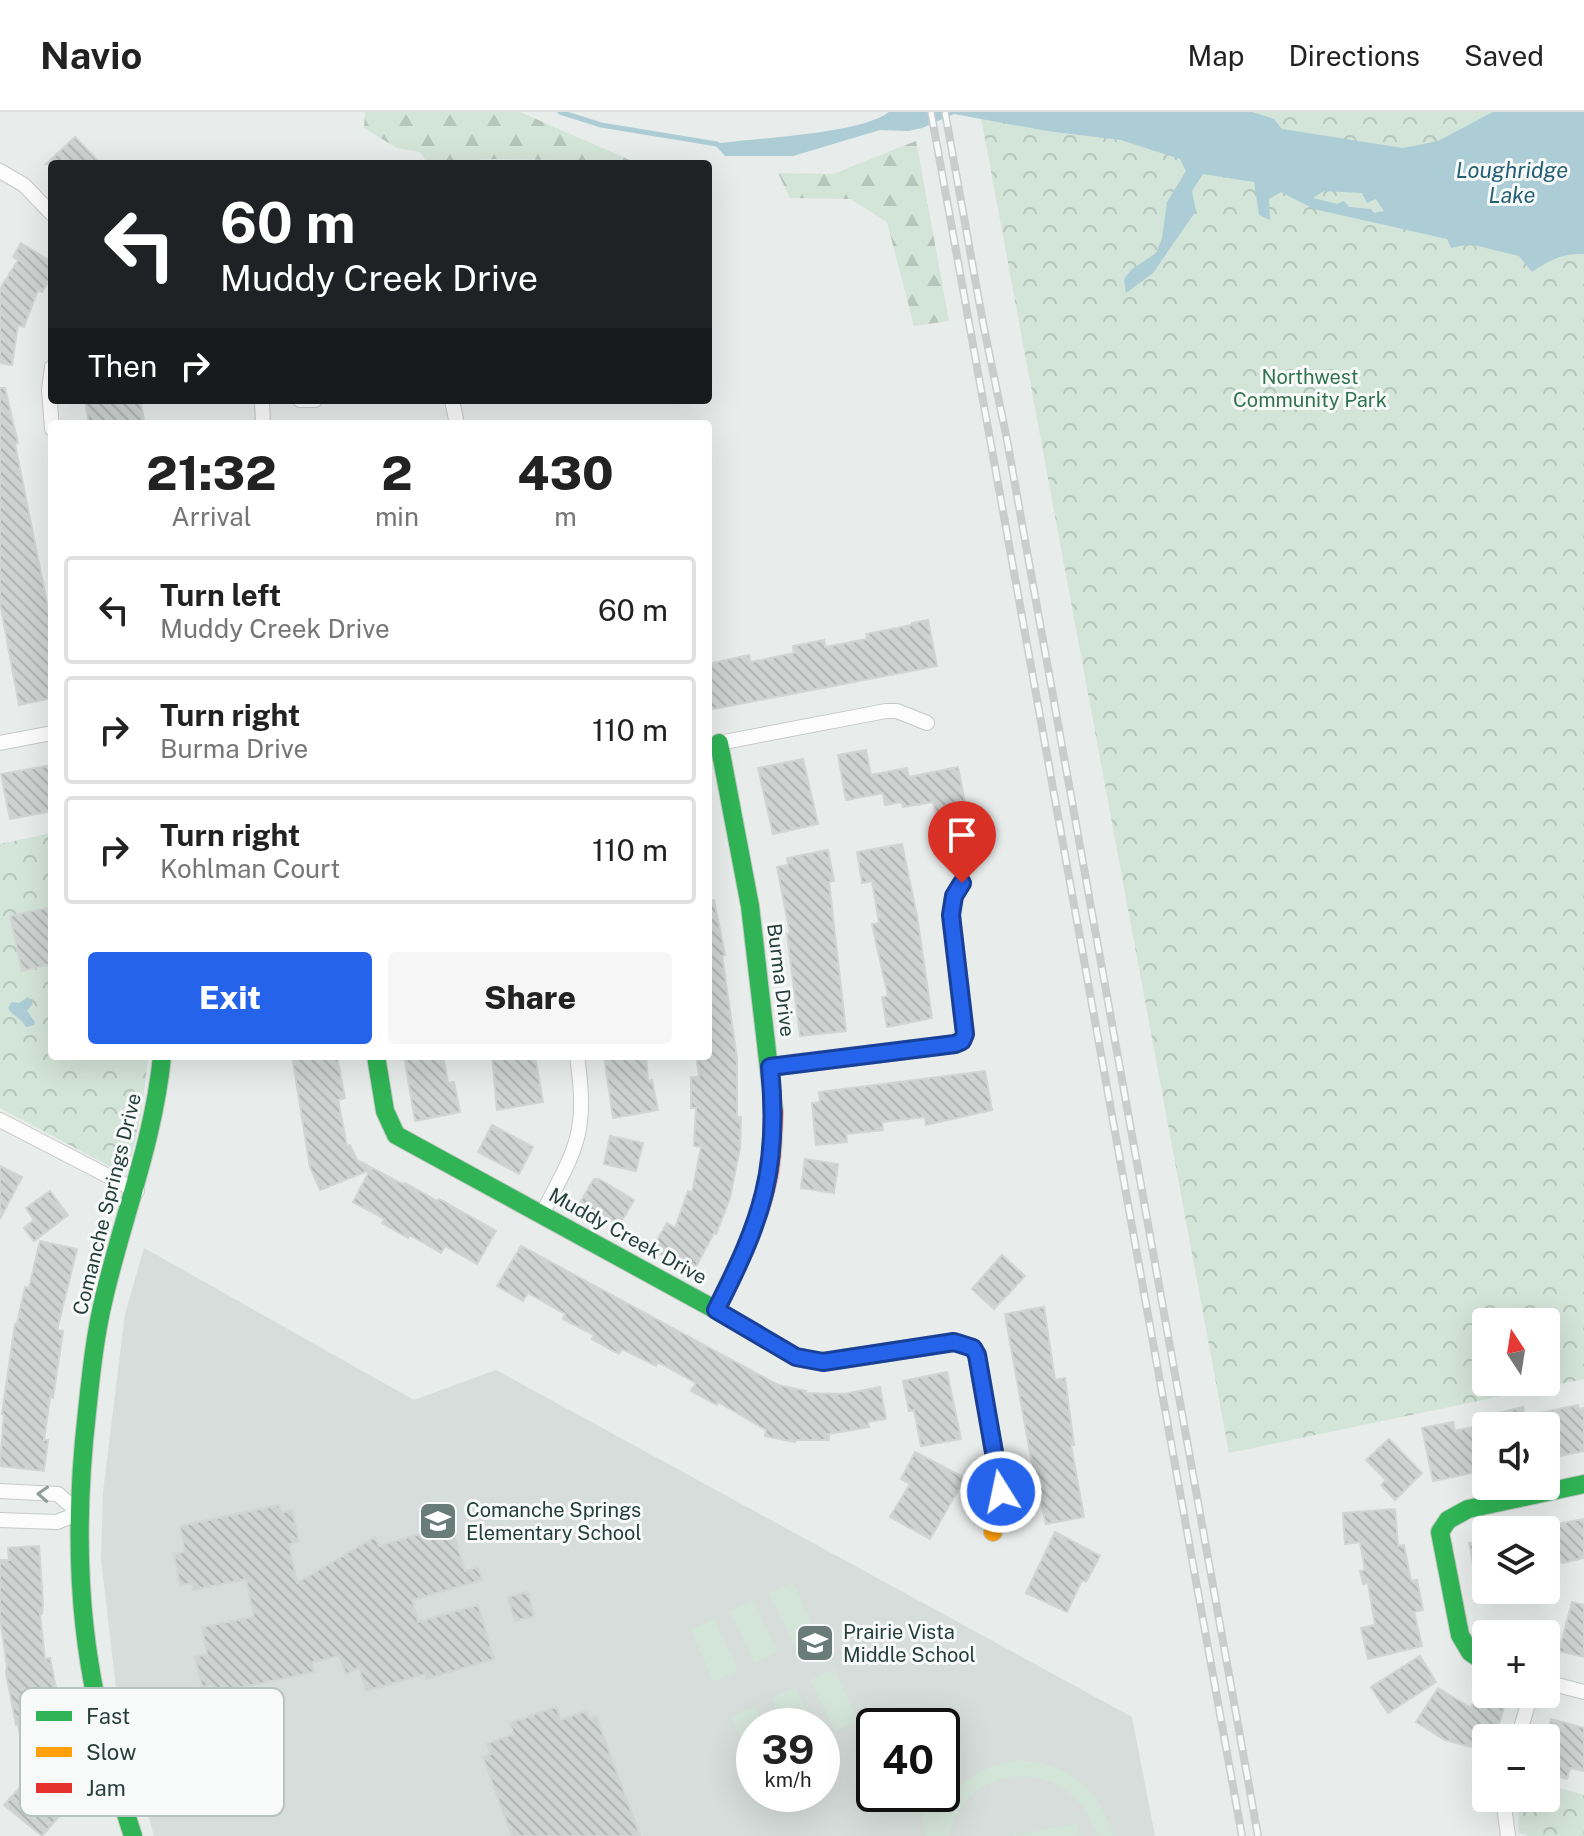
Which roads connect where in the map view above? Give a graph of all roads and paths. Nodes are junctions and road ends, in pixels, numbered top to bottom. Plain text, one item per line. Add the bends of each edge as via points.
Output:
1 (0, 171) edge
2 (48, 210) edge
3 (927, 723) dead end
4 (48, 734) edge
5 (0, 743) edge
6 (713, 744) edge
7 (962, 883) dead end
8 (162, 1060) edge
9 (377, 1060) edge
10 (578, 1060) edge
11 (770, 1067) junction
12 (0, 1120) edge
13 (137, 1191) junction
14 (542, 1214) junction
15 (716, 1310) junction
16 (1584, 1484) edge
17 (0, 1491) edge
18 (79, 1513) junction
19 (0, 1520) edge
20 (993, 1532) dead end
21 (1472, 1653) edge
22 (1560, 1686) edge
23 (93, 1688) edge
24 (1584, 1692) edge
25 (1505, 1812) edge
26 (127, 1816) edge
27 (133, 1836) edge
28 (1508, 1836) edge

1 - 2 street via 24,185
3 - 6 street via 886,711
4 - 5 street
6 - 11 street, Burma Drive via 746,878
7 - 11 street via 951,915 962,1041
8 - 13 street, Comanche Springs Drive via 157,1108
9 - 14 street, Muddy Creek Drive via 385,1111 396,1135
10 - 14 street via 583,1099 580,1134
11 - 15 street, Burma Drive via 770,1172 754,1230
12 - 13 street
13 - 18 street, Comanche Springs Drive via 97,1335
14 - 15 street, Muddy Creek Drive
15 - 20 street, Muddy Creek Drive via 796,1357 823,1362 954,1342 973,1348 1001,1492
16 - 21 street via 1468,1509 1448,1520 1440,1532 1460,1635
18 -> 17 street via 58,1494
18 - 19 street via 57,1522
18 - 23 street, Comanche Springs Drive via 80,1591
22 - 24 street
25 - 28 street
26 - 27 street, Comanche Springs Drive

